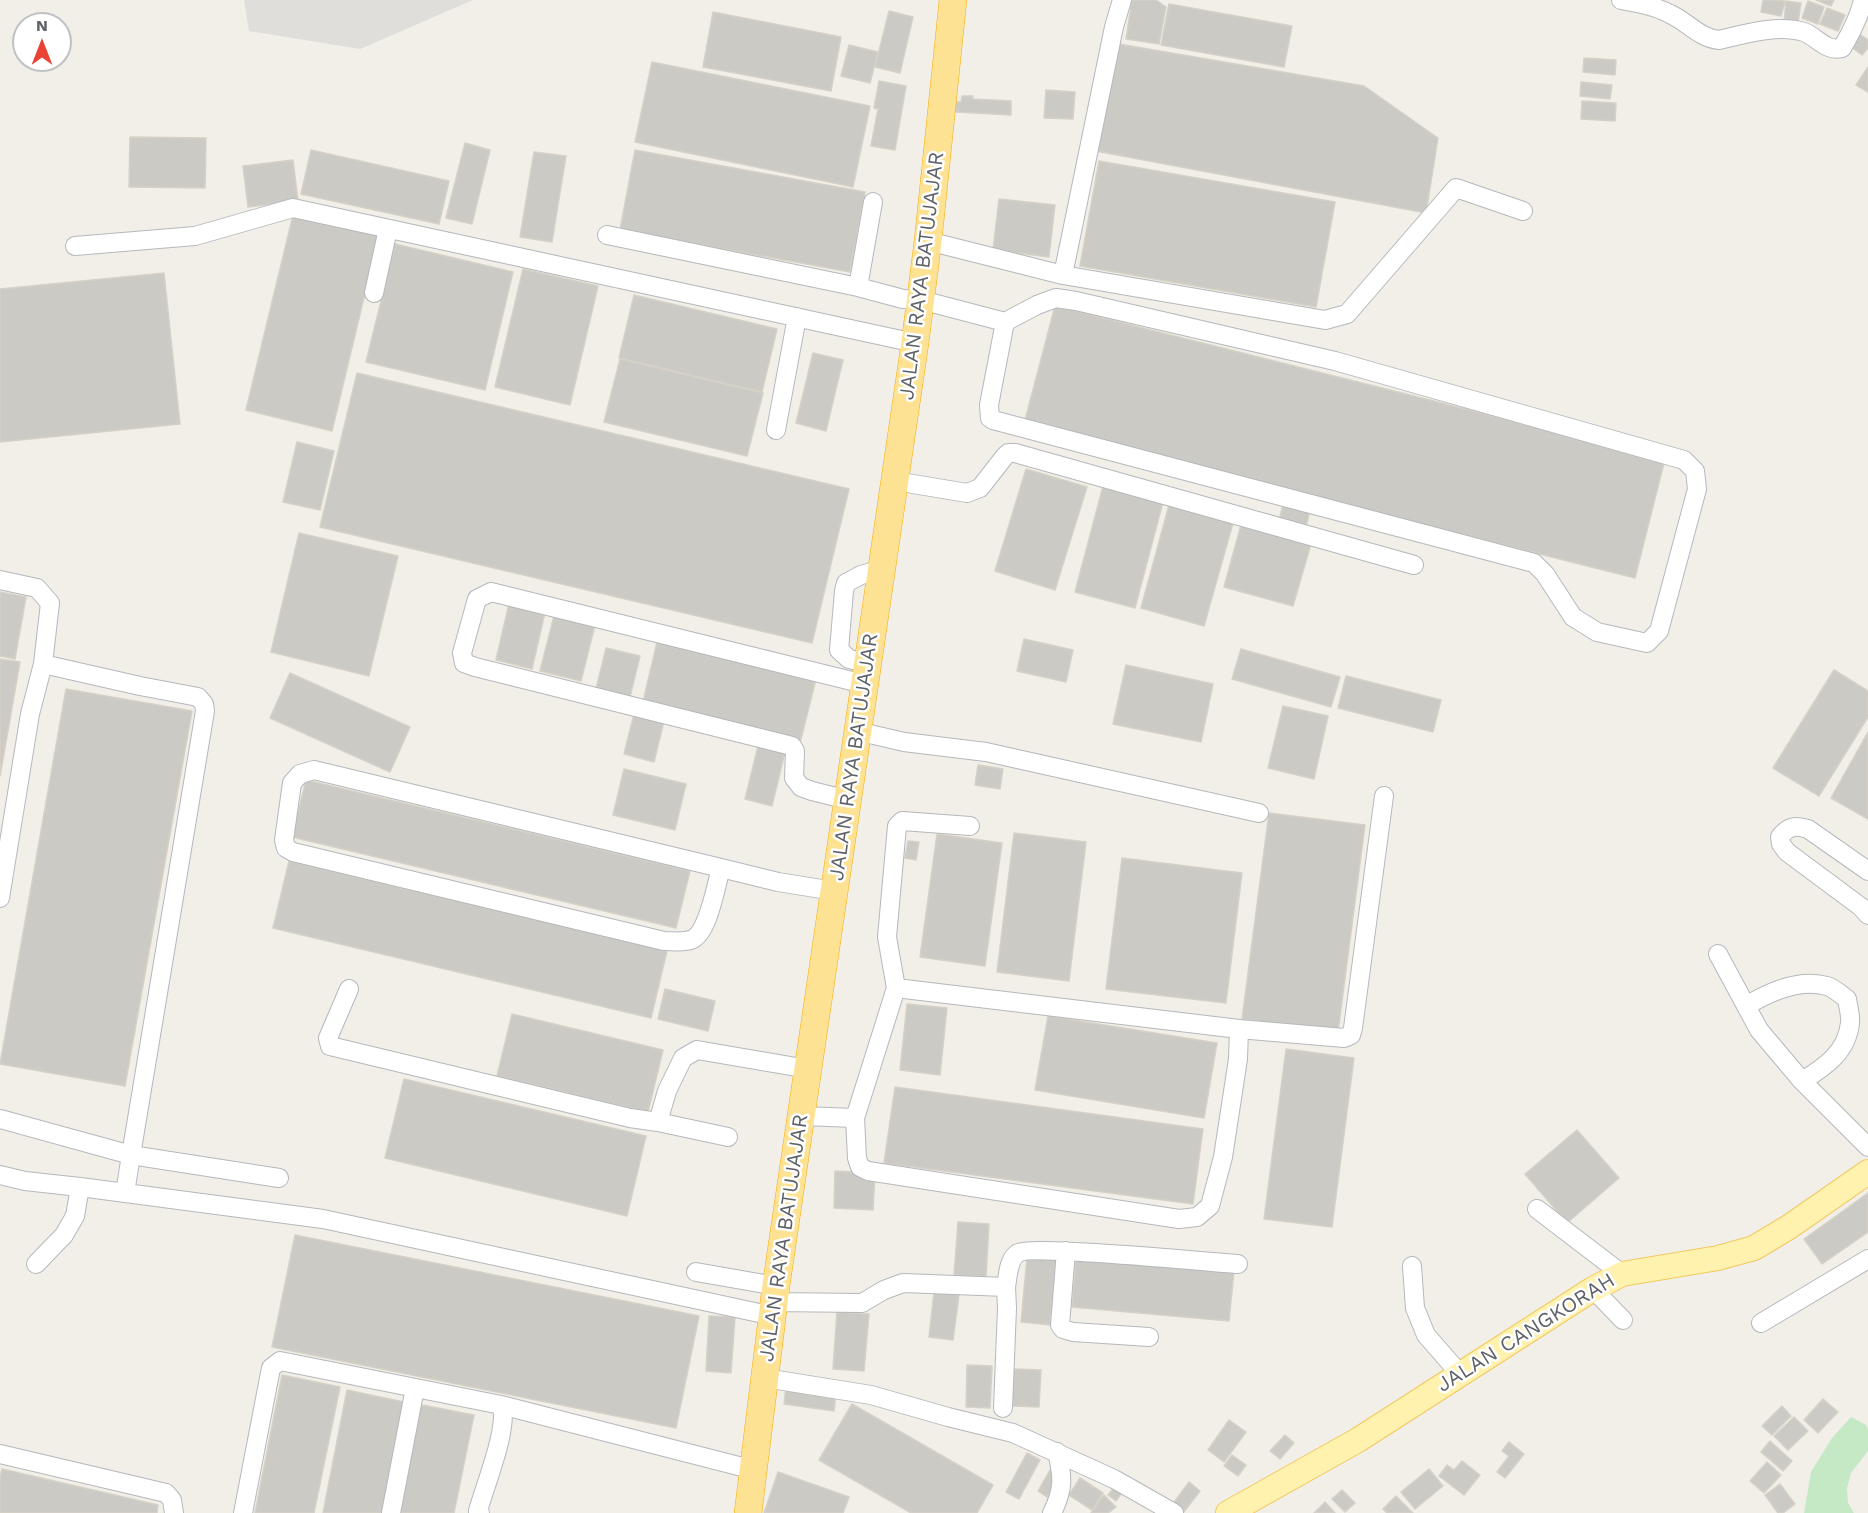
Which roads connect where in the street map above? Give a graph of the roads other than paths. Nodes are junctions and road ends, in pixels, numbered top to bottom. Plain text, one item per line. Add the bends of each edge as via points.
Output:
1 (953, 0) edge
2 (1122, 0) edge
3 (1621, 0) edge
4 (1863, 0) edge
5 (1861, 30) edge
6 (873, 202) dead end
7 (1523, 211) dead end
8 (388, 229) junction
9 (607, 236) dead end
10 (928, 241) junction
11 (75, 246) dead end
12 (1063, 275) junction
13 (858, 287) junction
14 (374, 293) dead end
15 (921, 300) junction
16 (797, 317) junction
17 (1005, 322) junction
18 (915, 343) junction
19 (776, 430) dead end
20 (895, 481) junction
21 (1414, 565) dead end
22 (0, 580) edge
23 (43, 664) junction
24 (866, 673) junction
25 (857, 731) junction
26 (1384, 796) dead end
27 (848, 800) junction
28 (1259, 813) dead end
29 (970, 826) dead end
30 (721, 868) junction
31 (1868, 872) edge
32 (834, 891) junction
33 (0, 898) edge
34 (1868, 915) edge
35 (1718, 954) dead end
36 (896, 988) junction
37 (349, 989) dead end
38 (1746, 1006) junction
39 (1239, 1029) junction
40 (808, 1069) junction
41 (1802, 1081) junction
42 (802, 1116) junction
43 (855, 1118) junction
44 (0, 1119) edge
45 (658, 1122) junction
46 (728, 1137) dead end
47 (1868, 1147) edge
48 (131, 1155) junction
49 (1868, 1172) edge
50 (0, 1175) edge
51 (279, 1178) dead end
52 (80, 1186) junction
53 (125, 1193) junction
54 (1537, 1209) dead end
55 (1066, 1251) junction
56 (1868, 1259) edge
57 (36, 1264) dead end
58 (1238, 1264) dead end
59 (1412, 1266) dead end
60 (696, 1272) dead end
61 (1622, 1274) junction
62 (1006, 1287) junction
63 (1593, 1288) junction
64 (774, 1301) junction
65 (1623, 1320) dead end
66 (1761, 1323) dead end
67 (1149, 1337) dead end
68 (1460, 1374) junction
69 (765, 1378) junction
70 (415, 1388) junction
71 (501, 1405) junction
72 (1003, 1408) dead end
73 (1057, 1452) junction
74 (0, 1454) edge
75 (753, 1470) junction
76 (174, 1513) edge
77 (243, 1513) edge
78 (391, 1513) edge
79 (480, 1513) edge
80 (748, 1513) edge
81 (1052, 1513) edge
82 (1174, 1513) edge
83 (1228, 1513) edge

1 - 10 highway, JALAN RAYA BATUJAJAR
2 - 12 street
3 - 5 street via 1672,14 1719,40 1789,30 1837,50
4 - 5 street
6 - 13 street
7 - 12 street via 1456,188 1347,314 1325,320
8 - 11 street via 293,208 195,236
8 - 14 street
8 - 16 street
9 - 13 street
10 - 12 street
10 - 15 highway, JALAN RAYA BATUJAJAR
13 - 15 street
15 - 17 street
15 - 18 highway, JALAN RAYA BATUJAJAR
16 - 18 street
16 - 19 street
17 - 17 street via 989,405 993,420 1534,563 1573,617 1597,632 1647,643 1659,631 1697,489 1695,471 1684,460 1335,361 1076,301 1056,298
18 - 20 highway, JALAN RAYA BATUJAJAR
20 - 21 street via 967,493 980,488 1005,456 1015,453
20 - 24 highway, JALAN RAYA BATUJAJAR
22 - 23 street via 37,588 50,603
23 - 33 street via 30,714
23 - 48 street via 198,697 204,704
24 - 25 highway, JALAN RAYA BATUJAJAR
24 - 27 street via 498,593 477,599 462,653 464,663 475,667 792,746 794,778 801,787
25 - 27 highway, JALAN RAYA BATUJAJAR
25 - 28 street via 904,742 986,752
26 - 39 street via 1351,1035 1344,1038
27 - 32 highway, JALAN RAYA BATUJAJAR
29 - 36 street via 902,821 897,826 887,937
30 - 30 street via 314,770 300,774 292,783 284,840 286,848 293,852 664,941 684,942 700,932
30 - 32 street
31 - 34 street via 1808,829 1791,826 1780,837 1787,852
32 - 40 highway, JALAN RAYA BATUJAJAR
35 - 38 street
36 - 39 street
36 - 43 street
37 - 45 street via 328,1038 330,1046
38 - 41 street via 1759,1030
38 - 41 street via 1768,993 1805,983 1828,986 1847,999 1850,1022 1843,1047 1826,1066
39 - 43 street via 1223,1157 1210,1206 1197,1217 1179,1219 868,1171 860,1167 857,1158
40 - 42 highway, JALAN RAYA BATUJAJAR
40 - 45 street via 698,1050 683,1058
41 - 47 street
42 - 43 street
42 - 64 highway, JALAN RAYA BATUJAJAR
44 - 48 street
45 - 46 street
48 - 51 street
48 - 53 street
49 - 61 main road, JALAN CANGKORAH via 1754,1248
50 - 52 street
52 - 53 street
52 - 57 street via 75,1216 64,1235
53 - 64 street via 323,1219
54 - 61 street
55 - 58 street
55 - 62 street via 1021,1251 1012,1258
55 - 67 street via 1060,1325 1063,1329
56 - 66 street
59 - 68 street via 1415,1308 1426,1335
60 - 64 street
61 - 63 main road, JALAN CANGKORAH
62 - 64 street via 903,1283 862,1303
62 - 72 street
63 - 65 street
63 - 68 main road, JALAN CANGKORAH
64 - 69 highway, JALAN RAYA BATUJAJAR
68 - 83 main road, JALAN CANGKORAH via 1358,1440
69 - 73 street via 871,1395 1013,1433
69 - 75 highway, JALAN RAYA BATUJAJAR
70 - 71 street
70 - 77 street via 280,1361 274,1364
70 - 78 street
71 - 75 street
71 - 79 street via 501,1434
73 - 81 street via 1063,1476 1059,1500
73 - 82 street
74 - 76 street via 166,1493
75 - 80 highway, JALAN RAYA BATUJAJAR

